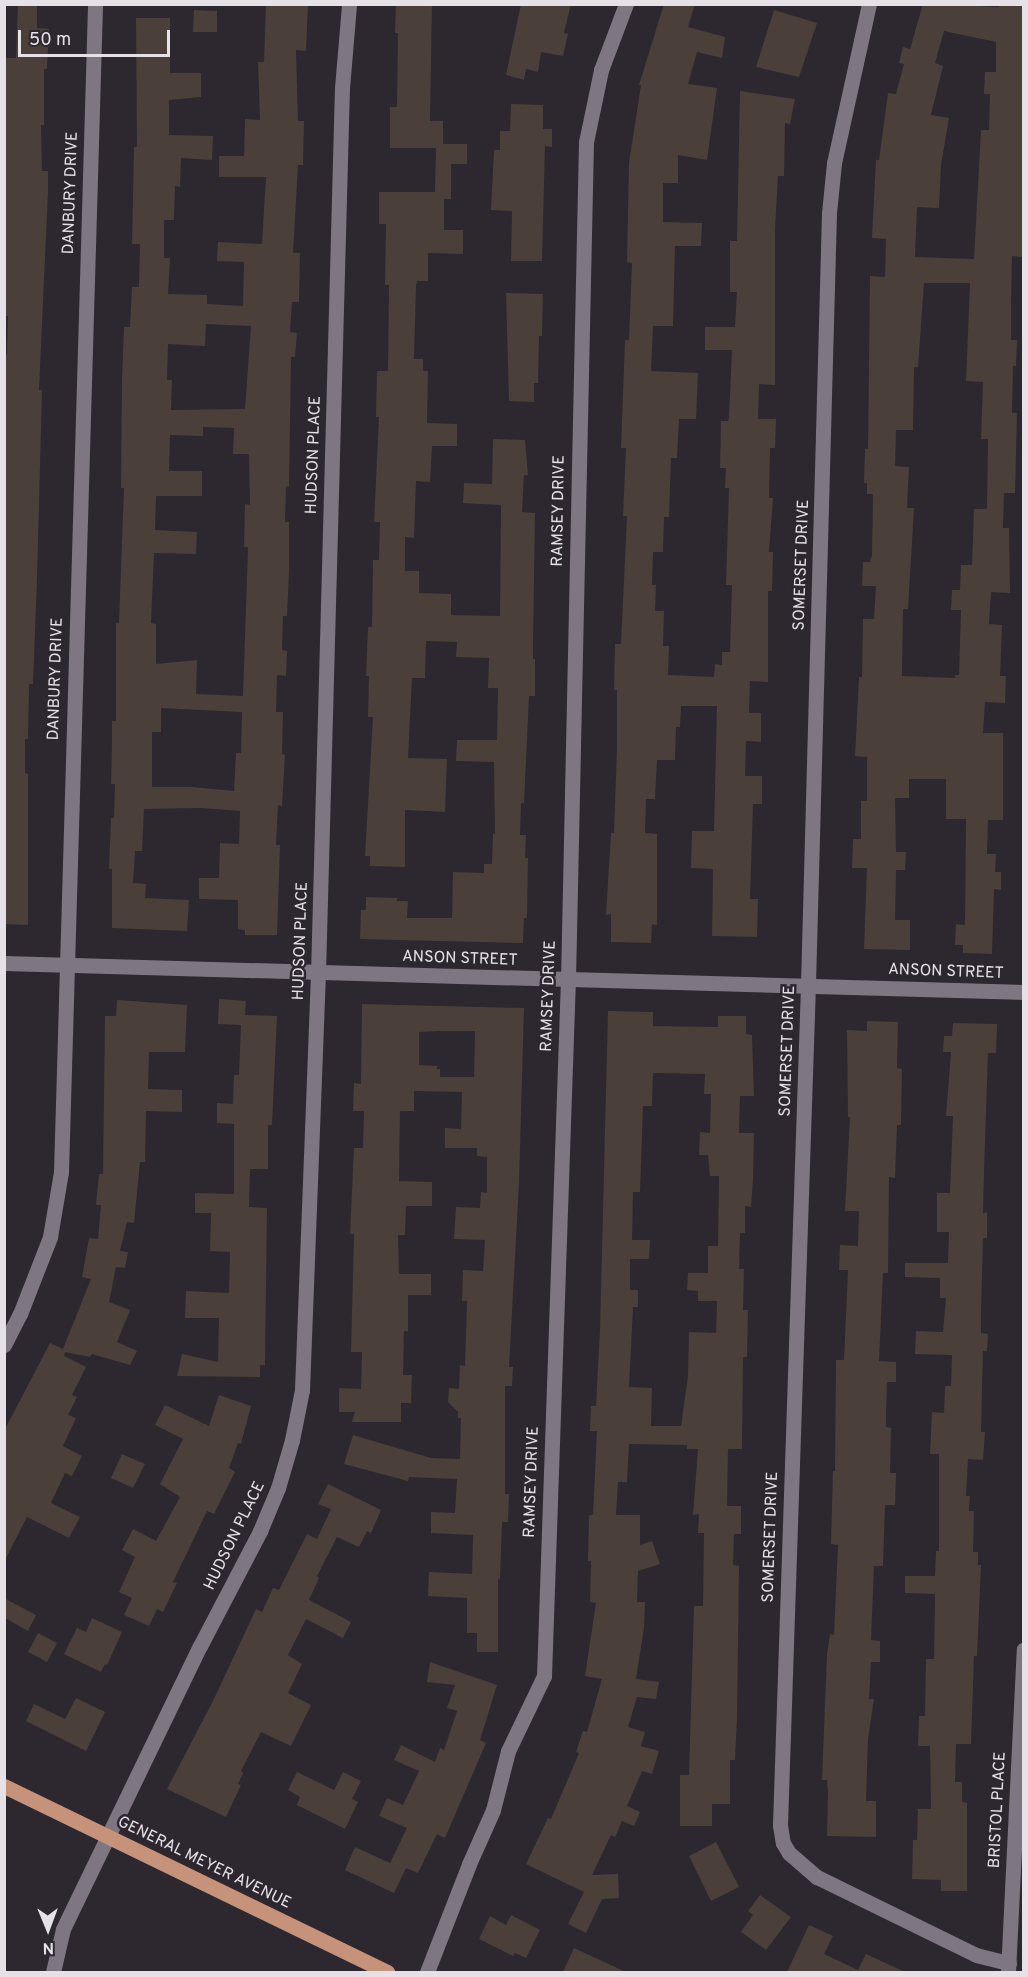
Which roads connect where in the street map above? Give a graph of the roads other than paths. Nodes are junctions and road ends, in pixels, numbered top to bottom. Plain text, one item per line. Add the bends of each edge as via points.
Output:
1 (95, 4) edge
2 (349, 4) edge
3 (626, 4) edge
4 (869, 4) edge
5 (4, 963) edge
6 (66, 964) junction
7 (318, 974) junction
8 (568, 980) junction
9 (808, 985) junction
10 (1023, 992) edge
11 (4, 1345) edge
12 (1023, 1649) edge
13 (1022, 1707) edge
14 (4, 1786) edge
15 (107, 1836) junction
16 (1009, 1968) edge
17 (53, 1972) edge
18 (387, 1972) edge
19 (428, 1972) edge

1 - 6 street, DANBURY DRIVE
2 - 7 street, HUDSON PLACE via 342,88
3 - 8 street, RAMSEY DRIVE via 601,70 586,142
4 - 9 street, SOMERSET DRIVE via 834,163 829,213
5 - 6 street, ANSON STREET
6 - 7 street, ANSON STREET
6 - 11 street, DANBURY DRIVE via 61,1172 50,1237
7 - 8 street, ANSON STREET
7 - 15 street, HUDSON PLACE via 302,1390 292,1440 260,1532
8 - 9 street, ANSON STREET
8 - 19 street, RAMSEY DRIVE via 543,1676 508,1751 493,1810
9 - 10 street, ANSON STREET
9 - 16 street, SOMERSET DRIVE via 780,1802 783,1843 796,1861 817,1877
12 - 13 street, BRISTOL PLACE
13 - 16 street, BRISTOL PLACE
14 - 15 main road, GENERAL MEYER AVENUE
15 - 17 street, HUDSON PLACE via 63,1929
15 - 18 main road, GENERAL MEYER AVENUE

